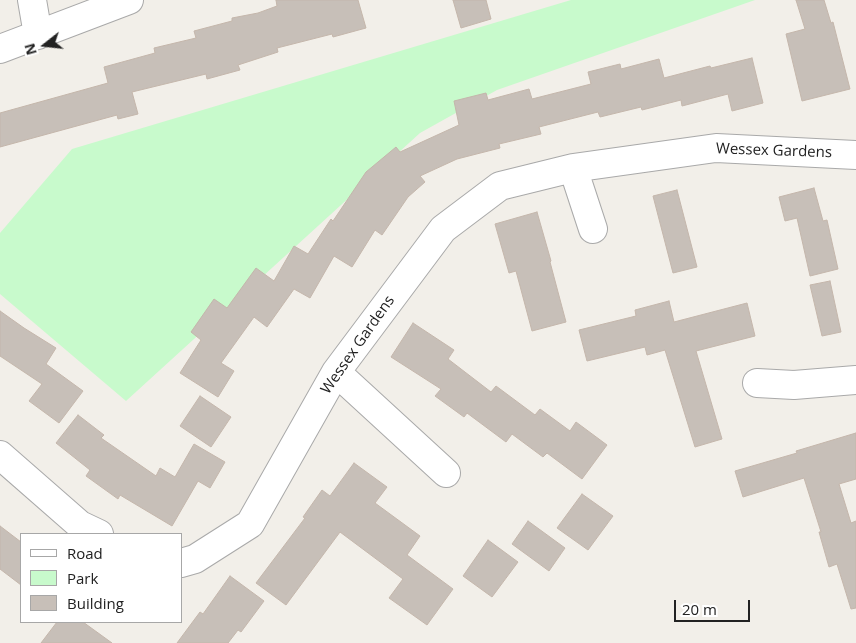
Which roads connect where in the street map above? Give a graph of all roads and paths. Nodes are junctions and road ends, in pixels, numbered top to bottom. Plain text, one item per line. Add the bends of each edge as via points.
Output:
1 (32, 0) edge
2 (130, 0) edge
3 (38, 35) junction
4 (0, 49) edge
5 (856, 154) edge
6 (573, 168) junction
7 (593, 229) dead end
8 (336, 372) junction
9 (856, 380) edge
10 (756, 383) dead end
11 (0, 455) edge
12 (446, 473) dead end
13 (97, 533) edge
14 (182, 563) edge

1 - 3 street
2 - 3 street
3 - 4 street
5 - 6 street, Wessex Gardens via 716,148
6 - 7 street
6 - 8 street, Wessex Gardens via 500,186 443,229
8 - 12 street
8 - 14 street, Wessex Gardens via 250,524 195,560
9 - 10 street via 794,395
11 - 13 street via 80,525

